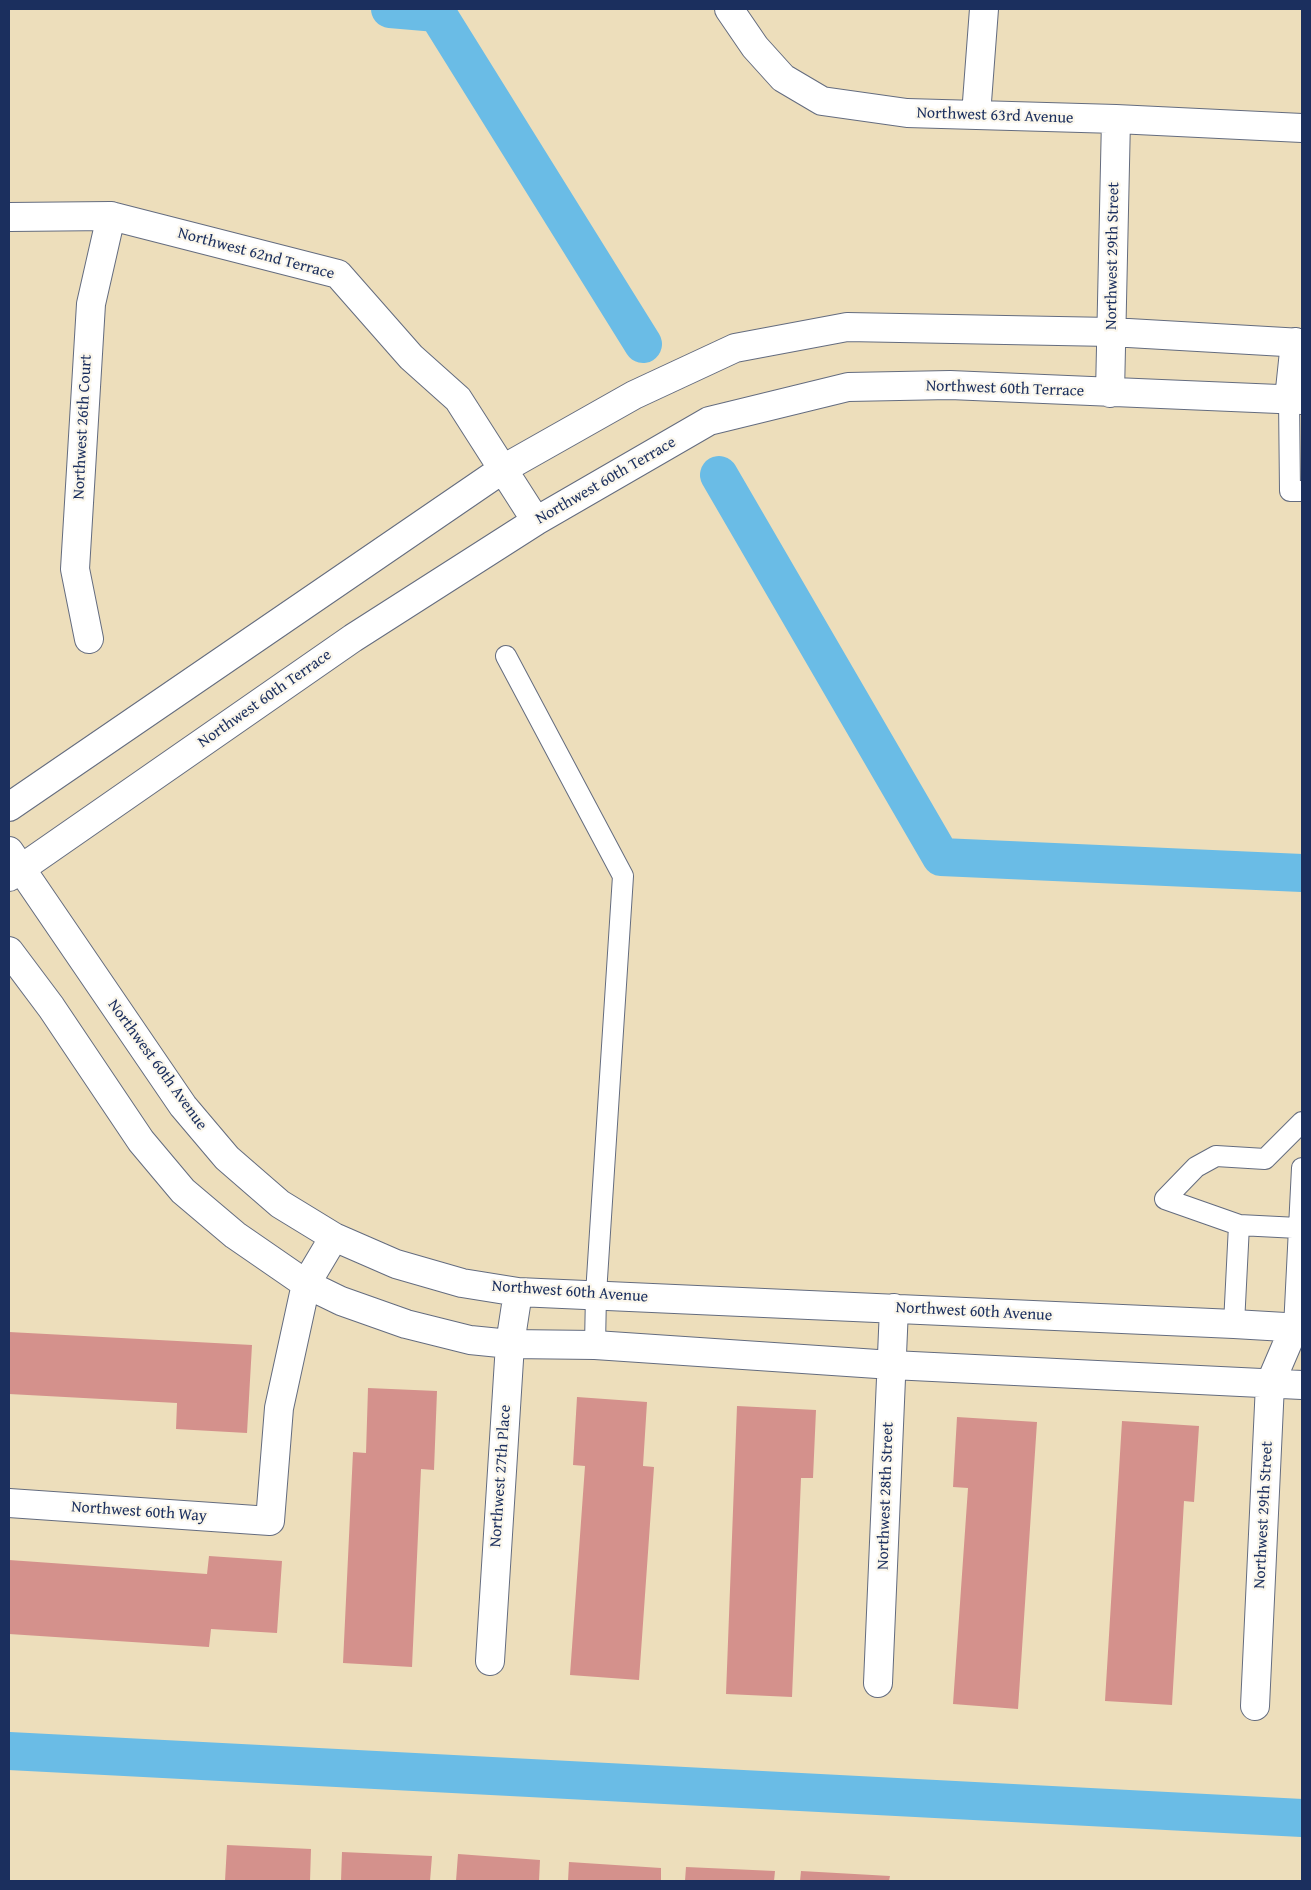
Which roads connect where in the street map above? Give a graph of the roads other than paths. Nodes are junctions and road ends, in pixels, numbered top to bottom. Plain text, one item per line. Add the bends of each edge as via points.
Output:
1 (729, 9) edge
2 (984, 9) edge
3 (976, 115) junction
4 (1116, 119) junction
5 (1302, 128) edge
6 (111, 216) junction
7 (9, 217) edge
8 (1112, 332) junction
9 (1298, 343) edge
10 (1110, 393) junction
11 (1296, 400) edge
12 (502, 469) junction
13 (1296, 491) edge
14 (536, 520) junction
15 (89, 639) dead end
16 (506, 656) dead end
17 (9, 807) edge
18 (13, 866) edge
19 (9, 951) edge
20 (1302, 1122) edge
21 (1302, 1168) edge
22 (1240, 1225) junction
23 (1298, 1228) junction
24 (334, 1237) junction
25 (306, 1284) junction
26 (518, 1292) junction
27 (596, 1294) junction
28 (894, 1308) junction
29 (1234, 1324) junction
30 (1298, 1328) edge
31 (510, 1344) junction
32 (595, 1345) junction
33 (892, 1365) junction
34 (1270, 1384) junction
35 (1302, 1386) edge
36 (9, 1504) edge
37 (490, 1661) dead end
38 (878, 1683) dead end
39 (1255, 1706) dead end

1 - 3 street, Northwest 63rd Avenue via 755,47 783,78 822,101 907,113
2 - 3 street
3 - 4 street, Northwest 63rd Avenue
4 - 5 street, Northwest 63rd Avenue
4 - 8 street, Northwest 29th Street
6 - 7 street, Northwest 62nd Terrace
6 - 12 street, Northwest 62nd Terrace via 338,274 411,357 458,399
6 - 15 street, Northwest 26th Court via 91,304 75,569
8 - 9 street
8 - 10 street, Northwest 29th Street
8 - 12 street via 847,327 736,348 634,395
9 - 11 street
10 - 11 street, Northwest 60th Terrace
10 - 14 street, Northwest 60th Terrace via 950,385 848,387 709,421
11 - 13 lane
12 - 14 street, Northwest 62nd Terrace
12 - 17 street
14 - 18 street, Northwest 60th Terrace via 353,638
16 - 27 lane via 623,876
18 - 24 street, Northwest 60th Avenue via 183,1106 227,1158 280,1204
19 - 25 street via 141,1140 183,1192 235,1236
20 - 22 lane via 1265,1159 1216,1156 1196,1167 1165,1199
21 - 23 lane
22 - 23 lane
22 - 29 lane
23 - 30 lane
24 - 25 street
24 - 26 street, Northwest 60th Avenue via 396,1264 462,1283
25 - 31 street via 341,1301 406,1324 470,1340
25 - 36 street, Northwest 60th Way via 279,1408 270,1521
26 - 27 street, Northwest 60th Avenue
26 - 31 street, Northwest 27th Place
27 - 28 street, Northwest 60th Avenue
27 - 32 lane
28 - 29 street, Northwest 60th Avenue
28 - 33 street, Northwest 28th Street
29 - 30 street, Northwest 60th Avenue
30 - 34 street, Northwest 29th Street
31 - 32 street
31 - 37 street, Northwest 27th Place
32 - 33 street
33 - 34 street
33 - 38 street, Northwest 28th Street
34 - 35 street
34 - 39 street, Northwest 29th Street

